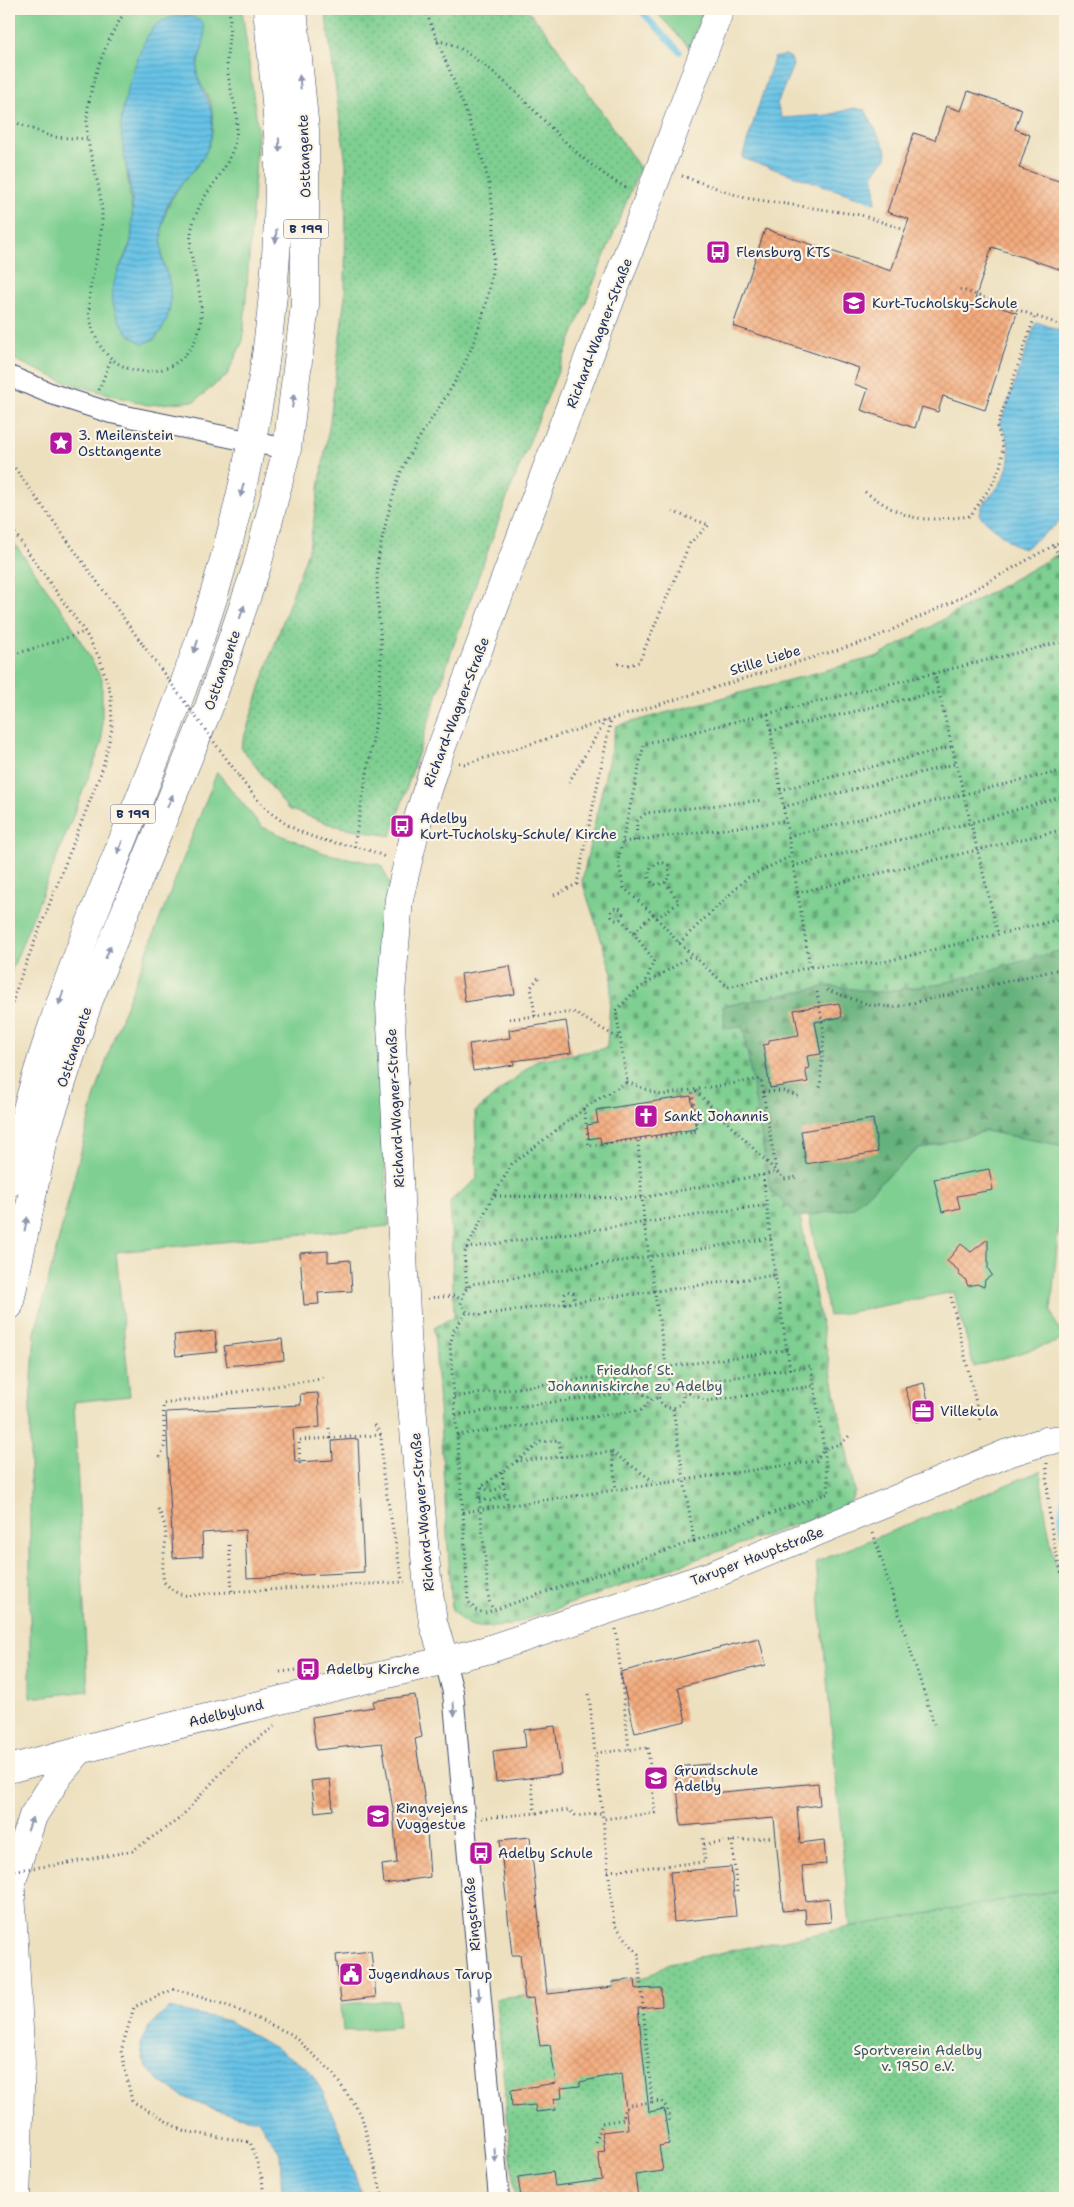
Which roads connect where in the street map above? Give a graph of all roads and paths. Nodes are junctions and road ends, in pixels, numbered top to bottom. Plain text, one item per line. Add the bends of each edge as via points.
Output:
1 (127, 9) edge
2 (230, 9) edge
3 (268, 9) edge
4 (293, 9) edge
5 (425, 9) edge
6 (720, 9) edge
7 (437, 41) junction
8 (9, 120) edge
9 (88, 139) junction
10 (684, 167) dead end
11 (681, 176) junction
12 (678, 184) dead end
13 (650, 198) junction
14 (908, 231) dead end
15 (960, 289) dead end
16 (1035, 316) junction
17 (1065, 326) edge
18 (111, 359) junction
19 (9, 376) edge
20 (93, 407) junction
21 (253, 442) junction
22 (287, 449) junction
23 (9, 460) edge
24 (865, 492) dead end
25 (673, 512) dead end
26 (9, 525) edge
27 (1065, 539) edge
28 (1054, 546) junction
29 (1065, 567) edge
30 (85, 632) junction
31 (1065, 641) edge
32 (9, 656) edge
33 (618, 664) dead end
34 (934, 674) junction
35 (937, 692) junction
36 (768, 714) junction
37 (612, 719) junction
38 (605, 721) junction
39 (770, 732) junction
40 (952, 748) junction
41 (456, 762) dead end
42 (956, 764) junction
43 (1065, 770) edge
44 (568, 782) dead end
45 (780, 790) junction
46 (964, 795) junction
47 (1065, 796) edge
48 (763, 800) dead end
49 (783, 807) junction
50 (785, 821) junction
51 (970, 823) junction
52 (1065, 829) edge
53 (788, 836) junction
54 (636, 841) junction
55 (623, 842) junction
56 (354, 846) junction
57 (977, 850) junction
58 (376, 851) dead end
59 (791, 856) junction
60 (793, 866) junction
61 (665, 882) junction
62 (797, 893) junction
63 (554, 895) dead end
64 (653, 914) junction
65 (657, 918) junction
66 (1065, 918) edge
67 (621, 919) dead end
68 (633, 933) junction
69 (998, 934) junction
70 (679, 943) junction
71 (692, 955) junction
72 (810, 968) junction
73 (1065, 968) edge
74 (540, 976) dead end
75 (645, 985) junction
76 (827, 990) dead end
77 (817, 992) dead end
78 (9, 1014) edge
79 (535, 1016) junction
80 (509, 1020) dead end
81 (621, 1040) junction
82 (627, 1082) junction
83 (820, 1089) dead end
84 (694, 1090) junction
85 (763, 1092) junction
86 (798, 1096) dead end
87 (584, 1108) junction
88 (638, 1141) junction
89 (777, 1171) junction
90 (763, 1175) junction
91 (797, 1177) dead end
92 (9, 1183) edge
93 (493, 1196) junction
94 (642, 1198) junction
95 (767, 1205) junction
96 (644, 1224) junction
97 (771, 1238) junction
98 (466, 1248) junction
99 (649, 1258) junction
100 (775, 1275) junction
101 (467, 1288) junction
102 (654, 1292) junction
103 (951, 1297) dead end
104 (420, 1298) dead end
105 (462, 1299) junction
106 (575, 1302) junction
107 (565, 1304) junction
108 (9, 1306) edge
109 (467, 1312) junction
110 (787, 1350) junction
111 (666, 1367) junction
112 (790, 1369) junction
113 (326, 1378) dead end
114 (669, 1384) junction
115 (814, 1386) junction
116 (689, 1393) junction
117 (684, 1394) junction
118 (454, 1397) junction
119 (659, 1398) junction
120 (652, 1399) junction
121 (672, 1408) junction
122 (456, 1415) junction
123 (980, 1420) dead end
124 (375, 1425) dead end
125 (329, 1428) dead end
126 (381, 1435) junction
127 (457, 1435) junction
128 (849, 1436) dead end
129 (330, 1439) junction
130 (1065, 1439) edge
131 (824, 1449) junction
132 (612, 1452) junction
133 (561, 1457) junction
134 (160, 1458) dead end
135 (517, 1462) junction
136 (1046, 1462) dead end
137 (300, 1469) dead end
138 (502, 1472) junction
139 (684, 1480) junction
140 (503, 1482) junction
141 (657, 1484) junction
142 (481, 1487) junction
143 (616, 1490) junction
144 (507, 1494) junction
145 (480, 1499) junction
146 (508, 1505) junction
147 (158, 1509) dead end
148 (481, 1509) junction
149 (463, 1512) junction
150 (867, 1513) junction
151 (694, 1541) junction
152 (229, 1545) dead end
153 (415, 1582) junction
154 (1065, 1583) edge
155 (232, 1591) junction
156 (493, 1610) junction
157 (616, 1628) dead end
158 (444, 1661) junction
159 (308, 1668) dead end
160 (280, 1672) dead end
161 (589, 1694) dead end
162 (282, 1721) dead end
163 (934, 1724) dead end
164 (80, 1750) junction
165 (628, 1750) junction
166 (596, 1753) junction
167 (9, 1769) edge
168 (531, 1778) dead end
169 (535, 1813) junction
170 (602, 1814) junction
171 (464, 1819) junction
172 (603, 1819) junction
173 (703, 1837) dead end
174 (773, 1837) dead end
175 (732, 1841) junction
176 (704, 1844) junction
177 (9, 1857) edge
178 (608, 1871) junction
179 (10, 1879) edge
180 (736, 1892) dead end
181 (652, 2102) junction
182 (670, 2124) dead end
183 (596, 2142) dead end
184 (16, 2198) edge
185 (264, 2198) edge
186 (383, 2198) edge
187 (499, 2198) edge

1 - 9 path via 98,69 88,114
2 - 18 path via 228,74 238,124 231,155 200,202 194,217 190,253 199,285 200,326 183,358 158,371 140,372 122,367
3 -> 21 main road, Osttangente / B 199 via 278,130 279,188 271,302
22 -> 4 main road, Osttangente / B 199 via 305,305 305,130
5 - 7 path
6 - 13 main road, Richard-Wagner-Straße
7 - 13 path via 450,42 504,79 594,168
7 - 56 path via 484,163 495,248 492,283 480,328 457,378 400,476 380,551 377,593 381,654 377,707
8 - 9 path via 53,137
9 - 18 path via 102,217 88,306 94,333
10 - 11 path
11 - 12 path
11 - 14 path via 745,198 860,215
13 - 153 main road, Richard-Wagner-Straße via 436,762 419,815 399,899 390,1005 409,1371
15 - 16 path
16 - 17 path
16 - 24 path via 997,427 1003,447 1001,464 994,482 970,516 933,520 911,518
18 - 20 path
19 - 20 street
20 - 21 street
21 - 22 street
21 -> 92 main road, Osttangente / B 199 via 226,553 181,691 64,988 20,1127
108 -> 22 main road, Osttangente / B 199 via 51,1116 89,1000 210,708 257,566
23 - 56 path, bridge via 252,795 269,812 294,829 323,840
25 - 33 path via 708,525 690,543 640,662
26 - 30 path
27 - 28 path, Stille Liebe
28 - 29 path
28 - 37 path, Stille Liebe via 952,602 870,640
30 - 32 path
30 - 78 path via 100,659 111,695 112,729 102,770
31 - 34 path
34 - 35 path
34 - 36 path
35 - 39 path
35 - 40 path
36 - 39 path
36 - 55 path via 644,744
37 - 38 path, Stille Liebe
37 - 63 path via 577,884
38 - 41 path, Stille Liebe via 465,764
38 - 44 path
39 - 45 path
40 - 42 path
40 - 45 path
42 - 46 path
42 - 49 path
43 - 46 path
45 - 49 path
46 - 51 path
46 - 53 path
47 - 51 path
48 - 54 path via 646,813 637,821
49 - 50 path
50 - 53 path
50 - 54 path
51 - 57 path
51 - 60 path
52 - 57 path
53 - 59 path
54 - 55 path
55 - 64 path via 618,862 624,888
56 - 58 path
57 - 62 path
57 - 69 path
59 - 60 path
59 - 70 path via 746,878
60 - 62 path
61 - 61 path via 670,870 662,862 648,872 653,884
61 - 65 path via 679,902
62 - 72 path
64 - 65 path
64 - 68 path
65 - 70 path
66 - 69 path
67 - 68 path
68 - 75 path via 654,960
69 - 72 path via 883,962
70 - 71 path
71 - 72 path via 728,986
71 - 75 path
73 - 76 path via 895,1007 870,1005
74 - 79 path via 531,987
75 - 81 path via 616,1011
77 - 83 path via 824,1034
79 - 80 path
79 - 81 path via 573,1012
81 - 82 path
82 - 84 path via 661,1095
82 - 87 path
84 - 85 path via 761,1079
84 - 88 path via 697,1132
84 - 89 path
85 - 86 path via 783,1091
85 - 89 path
87 - 88 path via 589,1146
87 - 93 path via 512,1164
88 - 94 path
89 - 90 path
89 - 91 path via 784,1179
90 - 94 path
90 - 95 path
93 - 94 path
93 - 98 path
94 - 96 path
95 - 96 path
95 - 97 path
96 - 98 path
96 - 99 path
97 - 99 path
97 - 100 path
98 - 101 path
99 - 101 path via 472,1284
99 - 102 path
100 - 102 path
100 - 110 path
101 - 105 path
102 - 106 path
102 - 111 path
103 - 123 path
104 - 105 path via 453,1296
105 - 109 path via 460,1304
106 - 107 path
106 - 107 path via 573,1294 567,1291
107 - 109 path via 479,1315
109 - 118 path via 450,1337
110 - 111 path
110 - 112 path
111 - 114 path
111 - 118 path
112 - 115 path via 811,1366
112 - 116 path via 704,1382
113 - 134 path via 163,1404 165,1445
114 - 117 path via 680,1387
114 - 119 path via 662,1388
115 - 116 path via 707,1401
115 - 131 path
116 - 117 path
117 - 121 path via 680,1405
118 - 122 path
119 - 120 path
119 - 121 path via 664,1407
120 - 122 path via 638,1391
120 - 127 path via 641,1410
121 - 139 path
122 - 127 path
124 - 126 path
125 - 129 path
126 - 129 path
126 - 153 path via 384,1474
127 - 149 path
128 - 131 path via 842,1443
129 - 137 path via 299,1440
130 - 150 main road, Taruper Hauptstraße via 1046,1441 1008,1453
131 - 139 path via 816,1461
131 - 151 path via 830,1493
132 - 133 path
132 - 141 path
132 - 143 path
133 - 135 path
133 - 135 path via 559,1440 541,1442
135 - 138 path
136 - 154 path via 1047,1504
138 - 140 path
138 - 142 path
139 - 141 path
139 - 151 path
140 - 142 path via 494,1490
140 - 144 path
141 - 143 path
142 - 145 path
143 - 146 path
144 - 145 path via 491,1501
144 - 146 path
145 - 148 path
146 - 148 path
147 - 155 path via 166,1529 164,1582 178,1595 185,1596
148 - 149 path
148 - 156 path via 489,1601
149 - 156 path via 468,1601 475,1610 485,1613
150 - 158 main road, Taruper Hauptstraße via 712,1575 487,1650
150 - 163 path
151 - 156 path
152 - 155 path
153 - 155 path
153 - 158 main road, Richard-Wagner-Straße via 434,1622
157 - 165 path
158 - 164 main road, Adelbylund
158 -> 171 street, Ringstraße via 453,1692
159 - 160 path
161 - 166 path
162 - 179 path, bridge via 240,1752 178,1819 132,1851 63,1864
164 - 167 main road, Adelbylund
179 -> 164 main road via 34,1816 59,1775
165 - 166 path
165 - 172 path via 648,1748 654,1814
166 - 170 path
168 - 169 path
169 - 170 path via 569,1810 576,1816
169 - 171 path
170 - 172 path
171 -> 187 street, Ringstraße
172 - 178 path
173 - 176 path
174 - 175 path
175 - 176 path
175 - 180 path
176 - 178 path via 705,1862
177 - 179 main road
178 - 181 path via 614,1924 638,1954
179 - 184 main road via 21,2063
181 - 182 path via 661,2100 667,2108
181 - 183 path via 629,2105 623,2112 624,2120 602,2123
185 - 186 path via 262,2178 250,2142 184,2131 132,2101 121,2051 134,2007 174,1989 229,2006 291,2034 331,2071 361,2114

